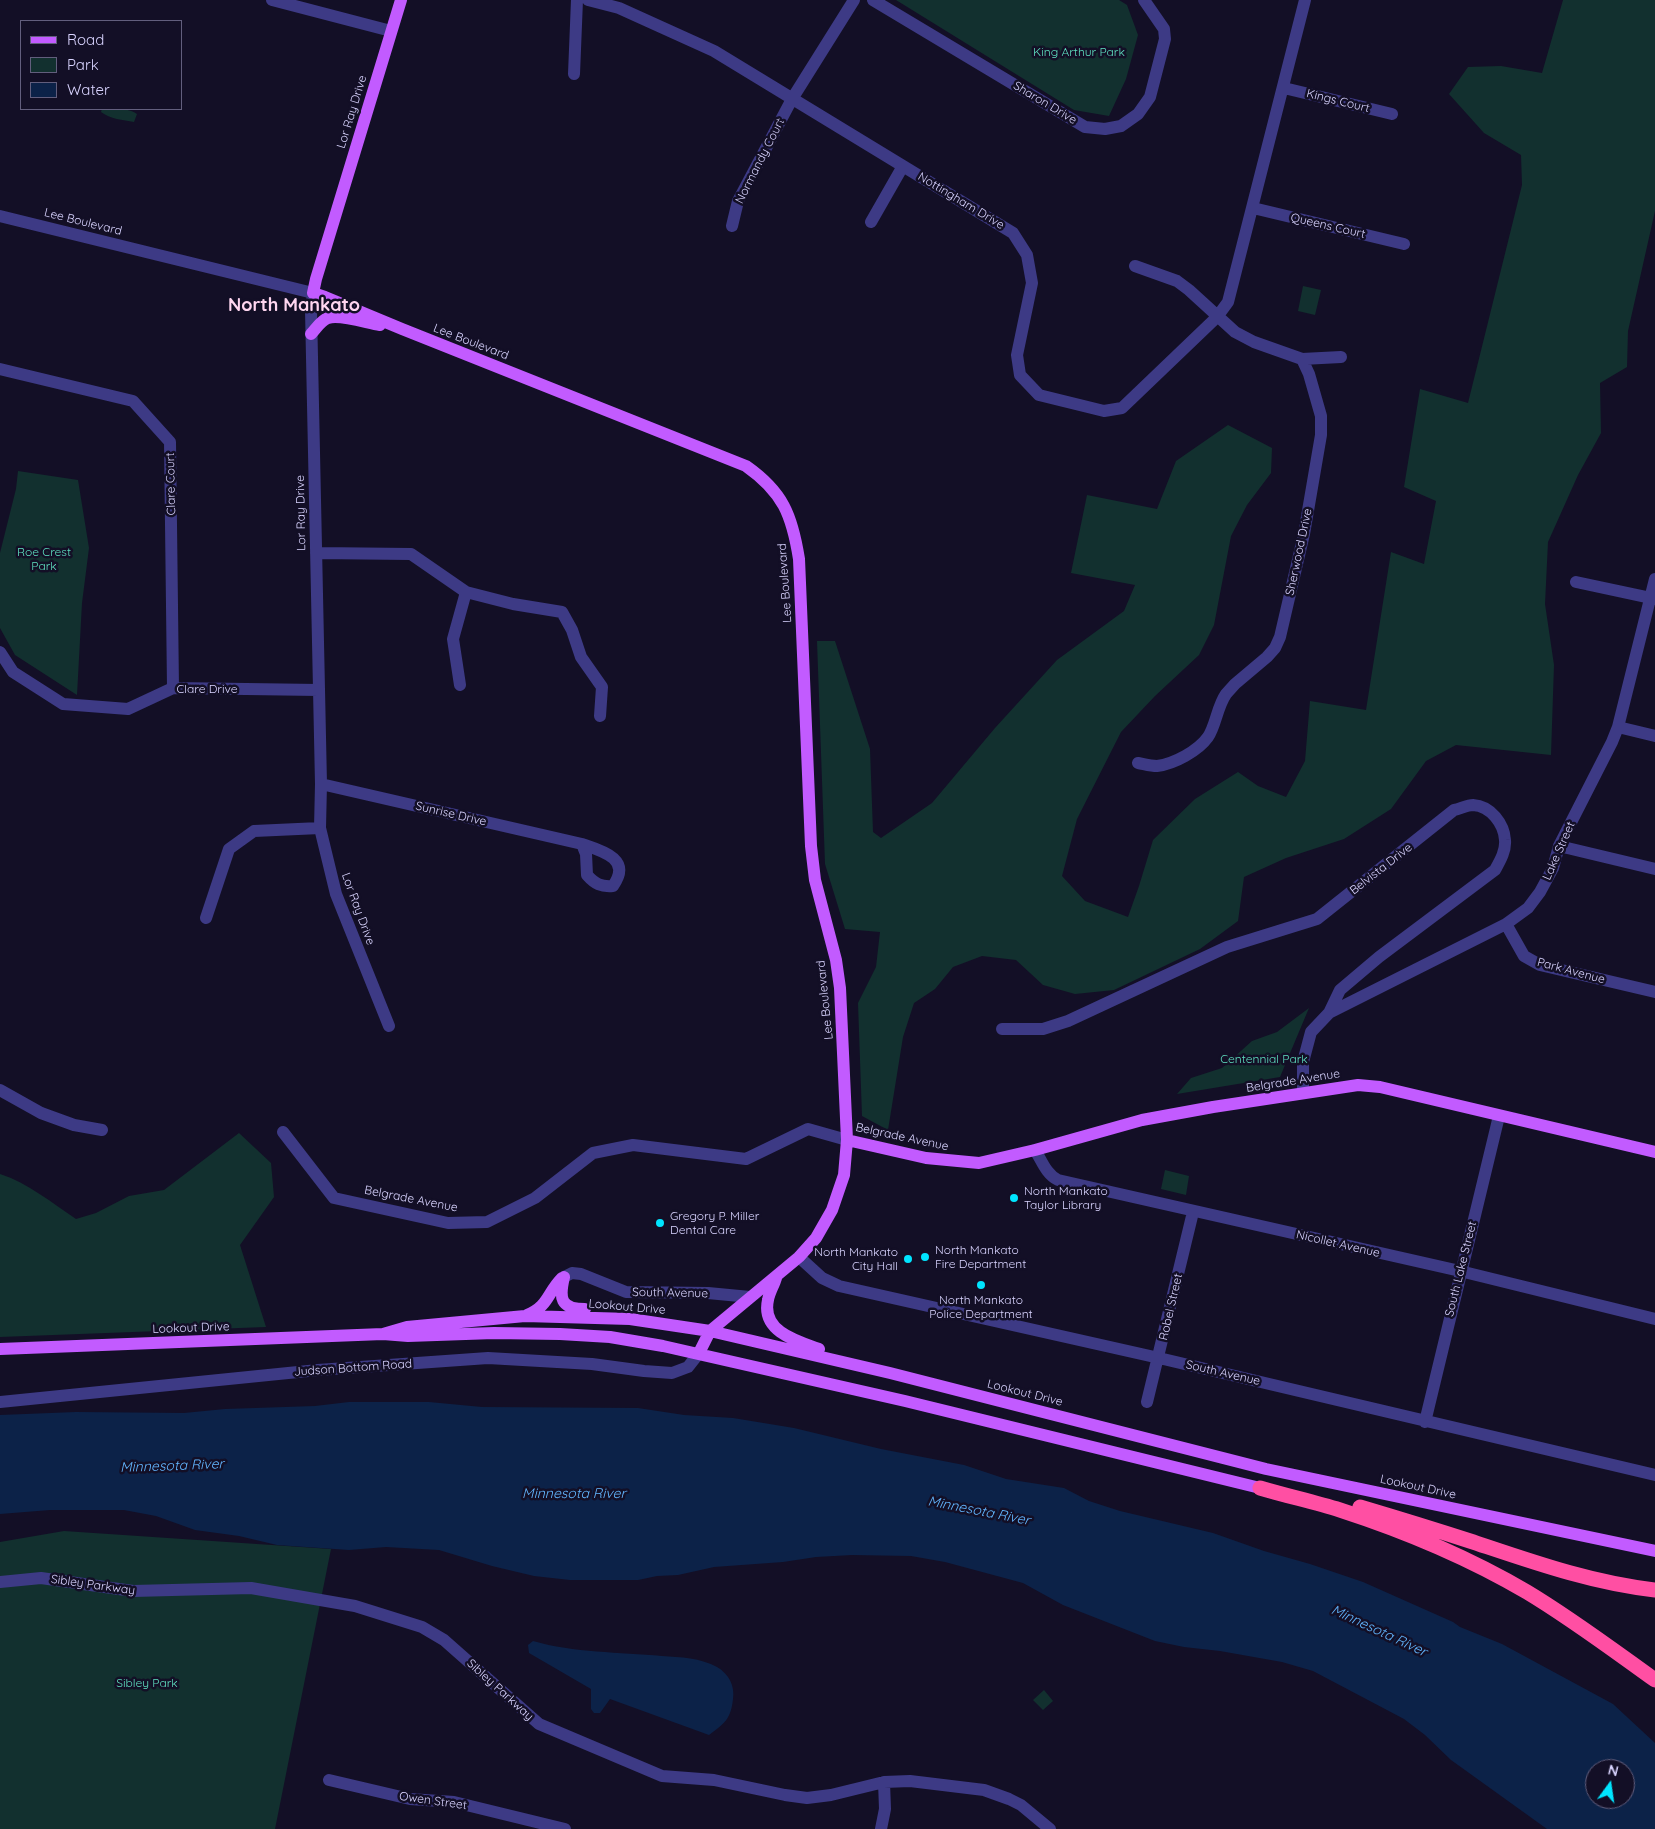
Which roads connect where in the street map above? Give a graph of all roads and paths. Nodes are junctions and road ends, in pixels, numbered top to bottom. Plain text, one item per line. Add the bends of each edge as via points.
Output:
1 (272, 0) edge
2 (401, 0) edge
3 (577, 0) edge
4 (588, 0) edge
5 (854, 0) edge
6 (873, 0) edge
7 (1144, 0) edge
8 (1305, 0) edge
9 (391, 30) junction
10 (574, 74) dead end
11 (1284, 88) junction
12 (792, 99) junction
13 (1392, 114) dead end
14 (903, 166) junction
15 (1253, 208) junction
16 (0, 216) edge
17 (871, 222) dead end
18 (732, 226) dead end
19 (1404, 244) dead end
20 (1135, 266) dead end
21 (313, 293) junction
22 (1217, 317) junction
23 (402, 329) junction
24 (311, 334) junction
25 (1341, 357) dead end
26 (1302, 359) junction
27 (0, 368) edge
28 (316, 553) junction
29 (1655, 579) edge
30 (1576, 582) dead end
31 (466, 592) junction
32 (1653, 598) edge
33 (0, 652) edge
34 (460, 684) dead end
35 (173, 688) junction
36 (319, 690) junction
37 (600, 716) dead end
38 (1618, 727) junction
39 (1655, 736) edge
40 (1138, 763) dead end
41 (321, 784) junction
42 (320, 828) junction
43 (582, 844) dead end
44 (1559, 846) junction
45 (1655, 869) edge
46 (206, 918) dead end
47 (1506, 924) junction
48 (1655, 992) edge
49 (1329, 1013) junction
50 (389, 1026) dead end
51 (1002, 1029) dead end
52 (0, 1090) edge
53 (1303, 1093) junction
54 (1498, 1116) junction
55 (102, 1130) dead end
56 (284, 1132) dead end
57 (847, 1140) junction
58 (1035, 1150) junction
59 (1655, 1152) edge
60 (1194, 1212) junction
61 (799, 1258) junction
62 (1460, 1271) junction
63 (778, 1276) junction
64 (564, 1277) junction
65 (750, 1297) junction
66 (525, 1316) junction
67 (1655, 1319) edge
68 (667, 1324) junction
69 (710, 1330) junction
70 (383, 1334) junction
71 (0, 1349) edge
72 (699, 1353) junction
73 (1159, 1358) junction
74 (890, 1373) junction
75 (0, 1402) edge
76 (1147, 1402) dead end
77 (1425, 1422) junction
78 (1655, 1475) edge
79 (1260, 1488) junction
80 (1655, 1552) edge
81 (0, 1582) edge
82 (1655, 1590) edge
83 (1655, 1680) edge
84 (329, 1780) dead end
85 (884, 1782) junction
86 (566, 1829) edge
87 (881, 1829) edge
88 (1050, 1829) edge

1 - 9 street
2 - 9 main road, Lor Ray Drive
3 - 10 street
4 - 12 street, Nottingham Drive via 619,8 714,50
5 - 12 street, Normandy Court
6 - 7 street, Sharon Drive via 1085,127 1105,129 1121,126 1138,114 1150,97 1166,39 1164,29
8 - 11 street, Nottingham Drive
9 - 21 main road, Lor Ray Drive
11 - 13 street, Kings Court
11 - 15 street, Nottingham Drive
12 - 14 street, Nottingham Drive
12 - 18 street, Normandy Court via 738,202
14 - 17 street
14 - 22 street, Nottingham Drive via 1013,233 1027,255 1032,283 1017,355 1020,375 1039,395 1104,411 1122,408
15 - 19 street, Queens Court
15 - 22 street, Nottingham Drive via 1228,302
16 - 21 street, Lee Boulevard
20 - 22 street via 1177,281
21 - 23 main road, Lee Boulevard
21 - 24 street, Lor Ray Drive
22 - 26 street via 1254,342
23 - 24 main road via 328,318
23 - 57 main road, Lee Boulevard via 746,466 763,478 790,515 799,559 811,846 815,880 840,988
24 - 28 street, Lor Ray Drive
25 - 26 street
26 - 40 street, Sherwood Drive via 1320,416 1321,435 1304,534 1280,637 1267,657 1235,684 1220,702 1208,737 1199,746 1166,764 1149,766
27 - 35 street, Clare Court via 133,401 170,442
28 - 31 street via 411,554
28 - 36 street, Lor Ray Drive
29 - 32 street, Lake Street
30 - 32 street
31 - 34 street via 453,638
31 - 37 street via 562,612 581,657 602,687
32 - 38 street, Lake Street
33 - 35 street, Clare Drive via 13,672 63,704 128,709
35 - 36 street, Clare Drive
36 - 41 street, Lor Ray Drive
38 - 39 street
38 - 44 street, Lake Street
41 - 42 street, Lor Ray Drive
41 - 43 street, Sunrise Drive
42 - 46 street via 254,831 229,849
42 - 50 street, Lor Ray Drive via 336,894
44 - 45 street
44 - 47 street, Lake Street via 1553,868 1540,892 1528,908
47 - 48 street, Park Avenue via 1524,956 1540,965
47 - 49 street, Lake Street
49 - 51 street, Belvista Drive via 1340,990 1495,870 1502,858 1505,841 1500,822 1489,810 1473,805 1454,810 1318,919 1227,947 1068,1021 1043,1029
49 - 53 street, Lake Street via 1311,1032 1303,1062
52 - 55 street via 41,1113 74,1125
53 - 54 main road, Belgrade Avenue via 1358,1085 1380,1087
53 - 58 main road, Belgrade Avenue via 1142,1120
54 - 59 main road, Belgrade Avenue
54 - 62 street, South Lake Street
56 - 57 street, Belgrade Avenue via 334,1198 448,1222 487,1222 535,1198 593,1153 634,1145 746,1159 808,1129
57 - 58 main road, Belgrade Avenue via 926,1158 970,1163
57 - 61 main road, Lee Boulevard via 844,1175 832,1210 816,1238
58 - 60 street, Nicollet Avenue via 1047,1172 1058,1180
60 - 62 street, Nicollet Avenue
60 - 73 street, Robel Street
61 - 63 main road, Lee Boulevard
61 - 73 street, South Avenue via 822,1278 840,1286
62 - 67 street, Nicollet Avenue
62 - 77 street, South Lake Street
63 - 65 main road, Lee Boulevard
63 - 74 main road via 768,1300 767,1312 771,1323 780,1332 797,1342
64 - 65 street, South Avenue via 572,1273 581,1274 626,1292
64 - 66 main road via 544,1304
64 - 68 main road via 561,1291 568,1307 630,1312
65 - 69 main road, Lee Boulevard
66 - 68 main road, Lookout Drive via 630,1319
66 - 70 main road, Lookout Drive via 407,1327
68 - 69 main road, Lookout Drive
69 - 72 main road, Lee Boulevard
69 - 74 main road, Lookout Drive
70 - 71 main road, Lookout Drive
70 - 72 main road, Lookout Drive via 610,1337
72 - 75 street, Judson Bottom Road via 688,1367 672,1373 488,1358 318,1370
72 - 79 main road, Lookout Drive
73 - 76 street, Robel Street
73 - 77 street, South Avenue
74 - 80 main road, Lookout Drive via 1266,1469
77 - 78 street, South Avenue
79 - 82 highway via 1338,1501 1560,1570
79 - 83 highway via 1339,1510 1455,1555 1561,1614
81 - 85 street, Sibley Parkway via 41,1578 133,1592 251,1588 355,1606 430,1630 539,1724 662,1776 714,1780 807,1798
84 - 86 street, Owen Street via 410,1799 454,1802
85 - 87 street via 885,1809
85 - 88 street, Sibley Parkway via 910,1781 984,1790 1021,1805

